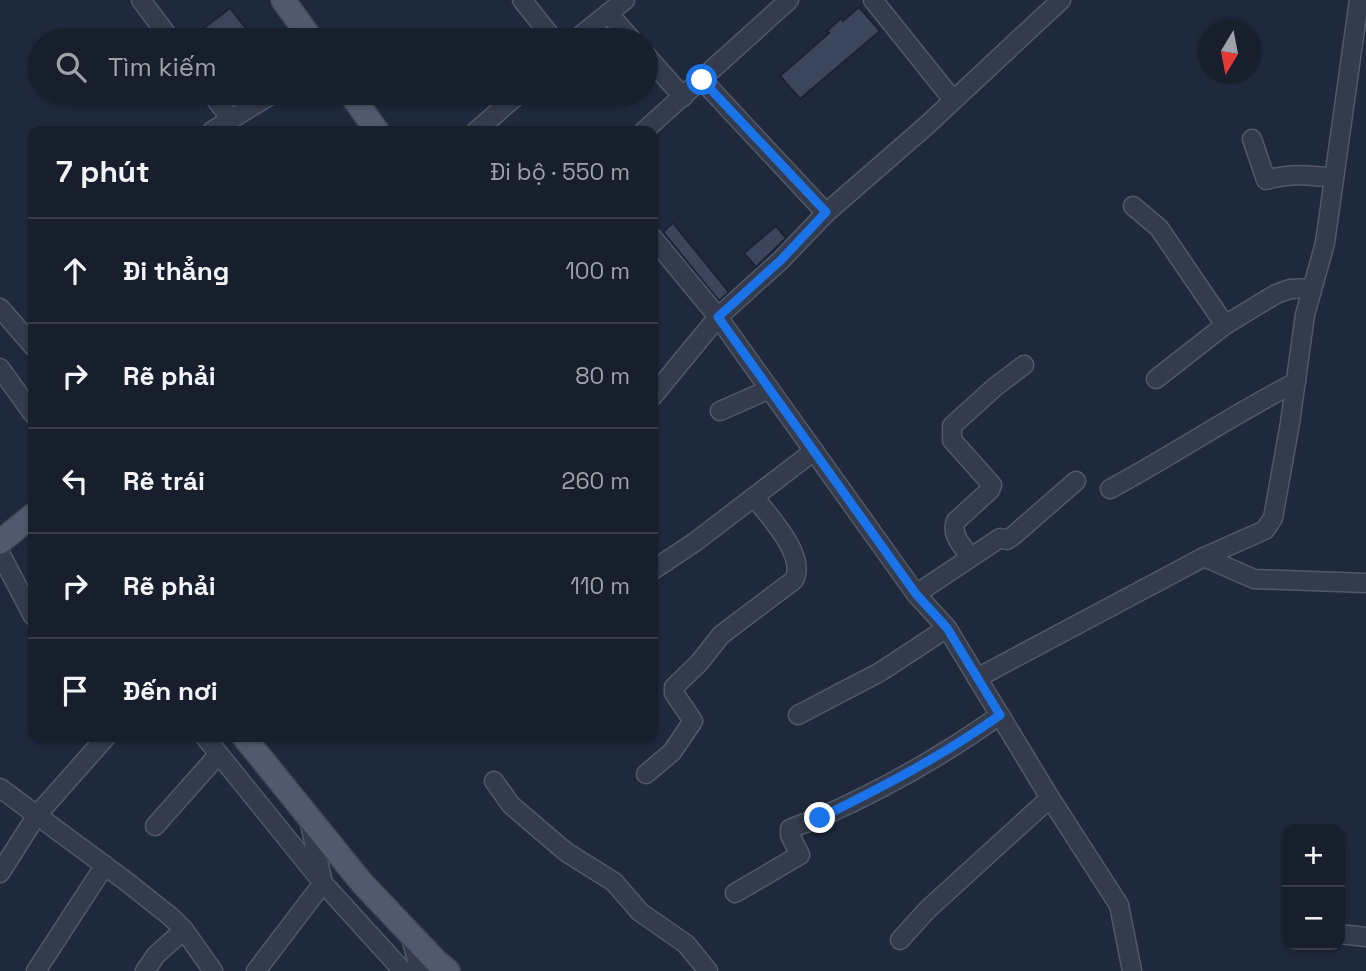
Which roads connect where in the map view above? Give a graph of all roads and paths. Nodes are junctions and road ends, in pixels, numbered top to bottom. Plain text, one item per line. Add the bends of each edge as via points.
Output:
1 (141, 0) edge
2 (522, 0) edge
3 (625, 0) edge
4 (789, 0) edge
5 (873, 0) edge
6 (1060, 0) edge
7 (1359, 0) edge
8 (286, 1) edge
9 (608, 13) junction
10 (163, 28) edge
11 (304, 28) edge
12 (544, 28) edge
13 (590, 28) edge
14 (621, 28) edge
15 (658, 69) edge
16 (702, 80) junction
17 (682, 97) junction
18 (953, 100) junction
19 (220, 105) edge
20 (253, 105) edge
21 (359, 105) edge
22 (506, 105) edge
23 (230, 118) junction
24 (219, 126) edge
25 (373, 126) edge
26 (482, 126) edge
27 (650, 126) edge
28 (1252, 139) dead end
29 (1334, 178) junction
30 (1133, 206) dead end
31 (826, 212) junction
32 (658, 251) edge
33 (1312, 288) junction
34 (0, 308) edge
35 (718, 317) junction
36 (1225, 325) junction
37 (28, 340) edge
38 (1024, 365) dead end
39 (0, 368) edge
40 (1156, 379) dead end
41 (1296, 382) junction
42 (770, 389) junction
43 (658, 390) edge
44 (28, 407) edge
45 (720, 411) dead end
46 (814, 451) junction
47 (1076, 481) dead end
48 (1110, 489) dead end
49 (754, 497) junction
50 (28, 519) edge
51 (0, 542) edge
52 (0, 553) edge
53 (1204, 557) junction
54 (970, 558) junction
55 (658, 567) edge
56 (1366, 583) edge
57 (916, 594) junction
58 (28, 606) edge
59 (947, 628) junction
60 (977, 678) junction
61 (798, 715) dead end
62 (1000, 715) junction
63 (102, 742) edge
64 (209, 742) edge
65 (248, 742) edge
66 (218, 755) junction
67 (646, 774) dead end
68 (494, 781) dead end
69 (3, 795) edge
70 (1050, 797) junction
71 (37, 815) junction
72 (309, 816) junction
73 (155, 826) dead end
74 (105, 865) junction
75 (0, 873) edge
76 (323, 883) junction
77 (734, 893) dead end
78 (184, 930) junction
79 (410, 934) junction
80 (1345, 935) edge
81 (1366, 937) edge
82 (900, 940) dead end
83 (36, 971) edge
84 (145, 971) edge
85 (213, 971) edge
86 (256, 971) edge
87 (403, 971) edge
88 (420, 971) edge
89 (448, 971) edge
90 (708, 971) edge
91 (1132, 971) edge

1 - 10 street
2 - 12 street
3 - 9 street
4 - 16 street
5 - 18 street
6 - 18 street
7 - 29 street
8 - 11 main road
9 - 13 street
9 - 14 street
15 - 17 street
16 - 17 street
16 - 31 street
17 - 27 street
18 - 31 street
19 - 23 street
20 - 23 street
21 - 25 main road
22 - 26 street
23 - 24 street
28 - 29 street via 1266,180 1307,174
29 - 33 street via 1325,243
30 - 36 street via 1159,228
31 - 35 street
32 - 35 street
33 - 36 street via 1276,294
33 - 41 street
34 - 37 street
35 - 42 street
35 - 43 street
36 - 40 street
38 - 54 street via 952,426 950,433 992,485 954,526
39 - 44 street
41 - 48 street
41 - 53 street via 1273,518 1265,530
42 - 45 street
42 - 46 street
46 - 49 street
46 - 57 street
47 - 54 street via 1014,535 1000,538
49 - 55 street
49 - 67 street via 784,536 798,572 794,580 721,635 674,687 693,721 672,752
50 - 51 main road
52 - 58 street
53 - 56 street via 1254,579
53 - 60 street
54 - 57 street
57 - 59 street
59 - 60 street
59 - 61 street via 880,672
60 - 62 street
62 - 70 street
62 - 77 street via 893,782 790,829 800,855
63 - 71 street
64 - 66 street
65 - 72 main road
66 - 73 street
66 - 76 street
68 - 90 street via 511,805 566,852 614,883 640,912 686,944
69 - 71 street
70 - 82 street via 926,909
70 - 91 street via 1119,905
71 - 74 street
71 - 75 street
72 - 76 street
72 - 79 main road
74 - 78 street
74 - 83 street
76 - 86 street
76 - 87 street
78 - 84 street
78 - 85 street
79 - 88 street
79 - 89 main road
80 - 81 street

